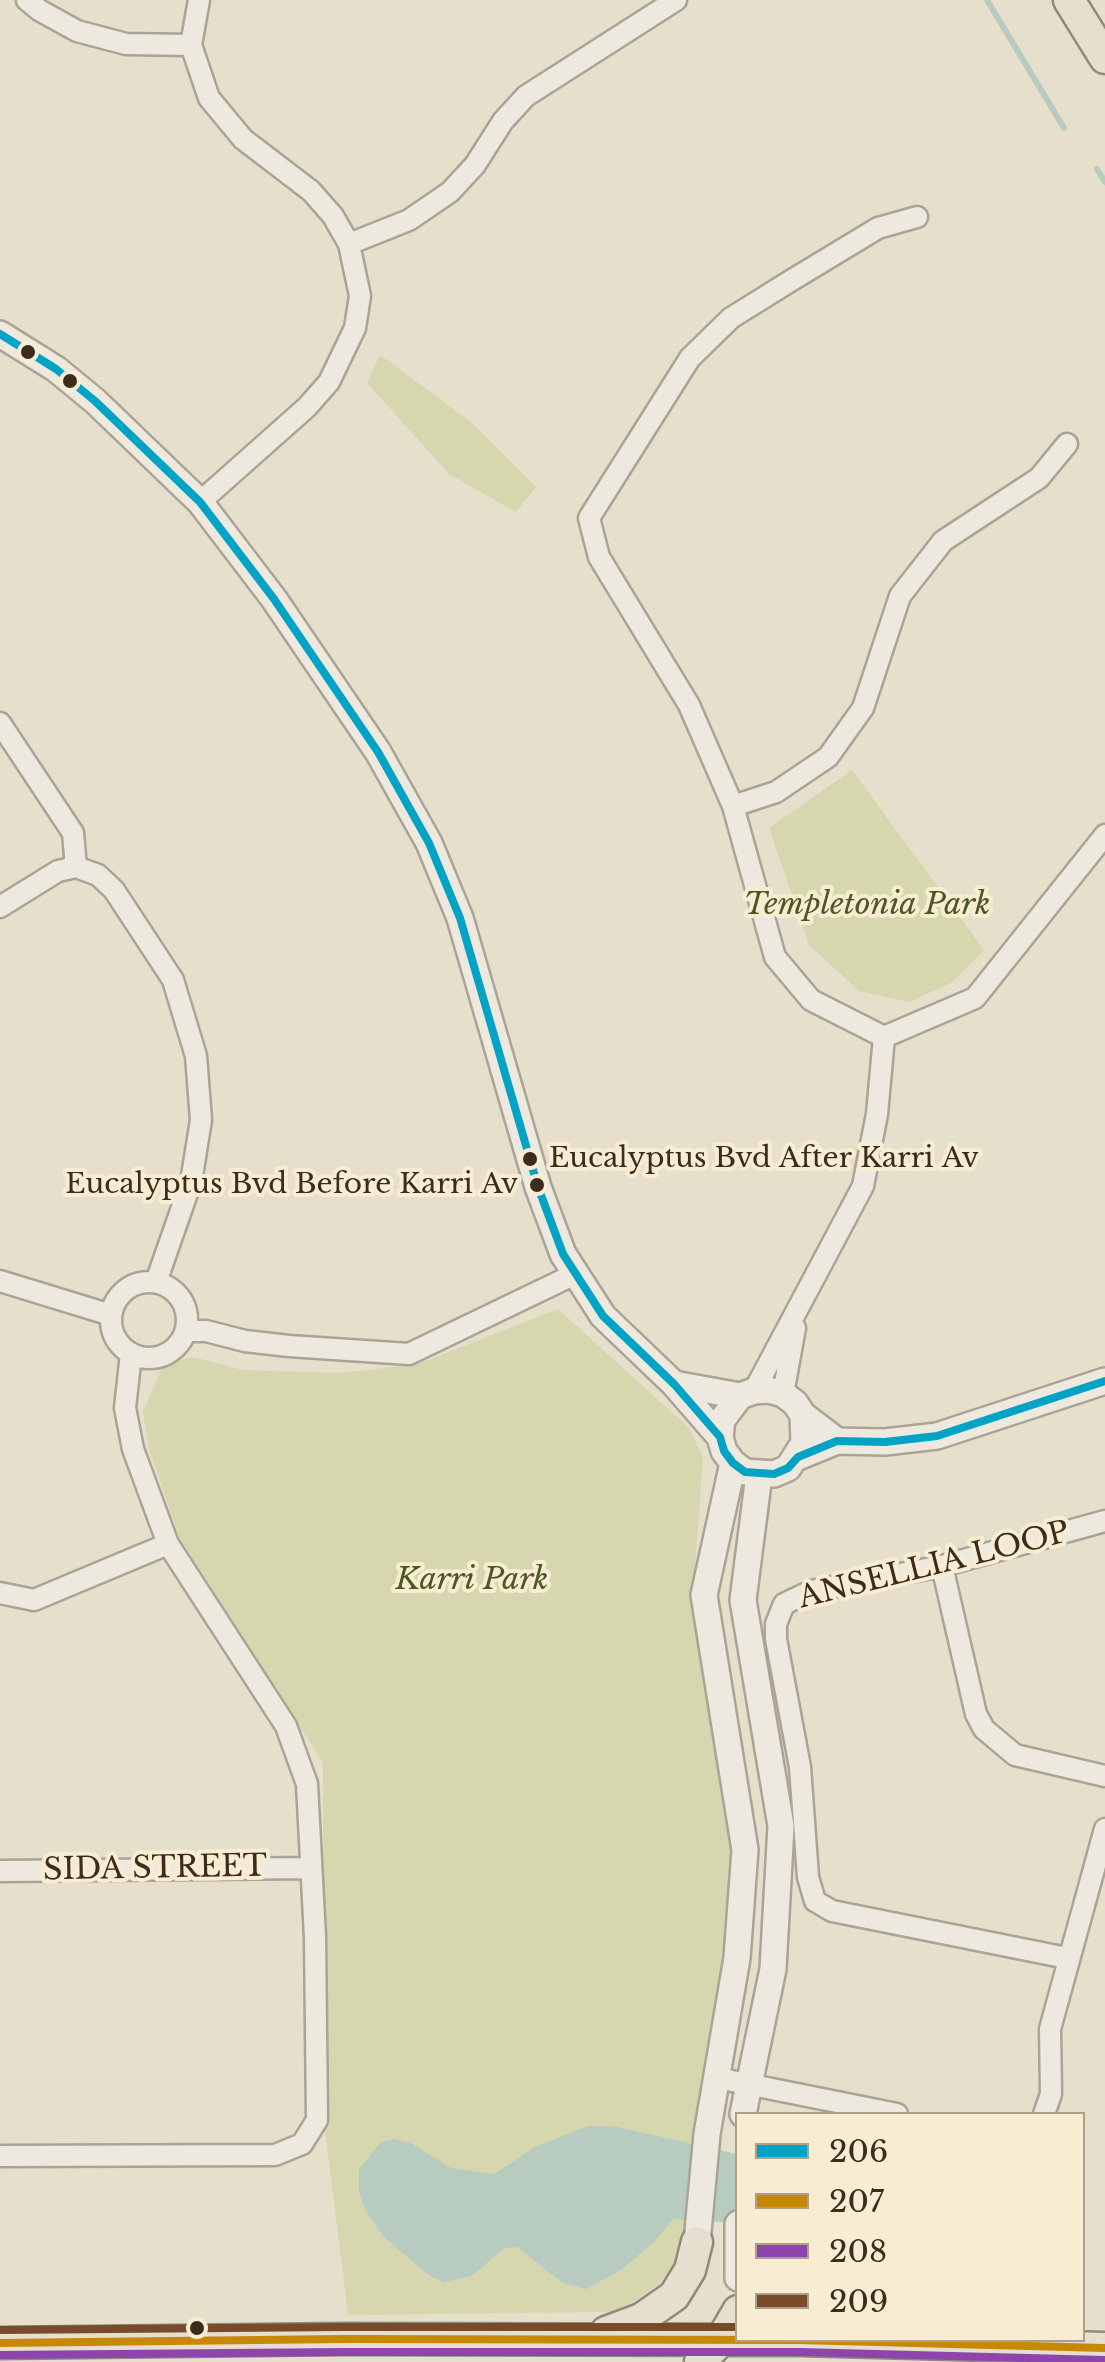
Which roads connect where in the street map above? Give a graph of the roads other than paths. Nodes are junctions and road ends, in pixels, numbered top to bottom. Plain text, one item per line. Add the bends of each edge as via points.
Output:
1 (27, 0) edge
2 (200, 0) edge
3 (676, 0) edge
4 (1070, 2) edge
5 (1105, 26) edge
6 (191, 46) junction
7 (1105, 58) edge
8 (917, 217) dead end
9 (349, 244) junction
10 (0, 334) edge
11 (1067, 444) dead end
12 (200, 502) junction
13 (0, 722) edge
14 (732, 806) junction
15 (1105, 835) edge
16 (76, 867) junction
17 (0, 907) edge
18 (884, 1037) junction
19 (573, 1274) junction
20 (0, 1281) edge
21 (156, 1282) junction
22 (798, 1312) junction
23 (111, 1315) junction
24 (186, 1332) junction
25 (132, 1354) junction
26 (1105, 1382) edge
27 (674, 1384) junction
28 (747, 1393) junction
29 (782, 1394) junction
30 (802, 1415) junction
31 (720, 1436) junction
32 (838, 1441) junction
33 (798, 1457) junction
34 (733, 1463) junction
35 (760, 1475) junction
36 (1105, 1521) edge
37 (168, 1544) junction
38 (942, 1566) junction
39 (0, 1593) edge
40 (1105, 1776) edge
41 (1105, 1829) edge
42 (310, 1868) junction
43 (0, 1870) edge
44 (1067, 1958) junction
45 (717, 2078) junction
46 (749, 2084) junction
47 (744, 2112) edge
48 (887, 2112) edge
49 (1045, 2112) edge
50 (0, 2156) edge
51 (697, 2242) joint
52 (735, 2317) edge
53 (584, 2339) junction
54 (721, 2340) junction
55 (735, 2340) edge
56 (862, 2342) edge
57 (0, 2343) edge
58 (1105, 2348) edge
59 (700, 2362) edge

1 - 6 street via 77,31 126,44
2 - 6 street
3 - 9 street via 526,96 450,192 409,220
4 - 5 street
4 - 7 main road
6 - 9 street via 208,98 243,139 311,191
8 - 14 street via 878,228 731,318 690,358 589,518 599,557 689,705
9 - 12 street via 360,296 356,328 329,382
10 - 12 street via 56,369 131,432
11 - 14 street via 1040,478 943,542 900,596 863,708 828,758 776,792
12 - 19 street via 378,752 428,843 460,918 538,1187
13 - 16 street via 73,833
14 - 18 street via 774,957 811,1000
15 - 18 street via 975,998
16 - 17 street
16 - 21 street via 114,890 173,980 196,1056 200,1120 191,1182
18 - 22 street via 863,1186
19 - 24 street via 409,1354
19 - 27 street via 617,1333
20 - 23 street
21 - 23 street via 122,1293
21 - 24 street via 185,1306
22 - 28 street
22 - 29 street
23 - 25 street via 115,1338
24 - 25 street via 170,1352
25 - 37 street via 125,1408
26 - 32 street via 937,1436
27 - 28 street
27 - 31 street
28 - 29 street
28 - 31 street via 722,1420
29 - 30 street
30 - 32 street
30 - 33 street via 806,1430
31 - 34 street
32 - 33 street
33 - 35 street via 788,1468
34 - 35 street
34 - 45 street via 704,1595 744,1850 737,1958
35 - 46 street via 743,1600 781,1826 773,1969
36 - 38 street, ANSELLIA LOOP
37 - 39 street via 34,1600
37 - 42 street via 286,1726 307,1784
38 - 40 street via 984,1729 1015,1754
38 - 44 street, ANSELLIA LOOP via 811,1591 779,1613 776,1639 800,1768 810,1891 832,1911
41 - 44 street
42 - 43 street, SIDA STREET
42 - 50 street via 317,2120 302,2144 274,2156
44 - 49 street via 1050,2030 1051,2094
45 - 46 street
45 - 51 street
46 - 47 street
46 - 48 street
51 - 53 main road via 674,2296 640,2320
52 - 54 main road
53 - 54 main road
53 - 57 main road
54 - 55 main road
54 - 59 main road
56 - 58 main road

